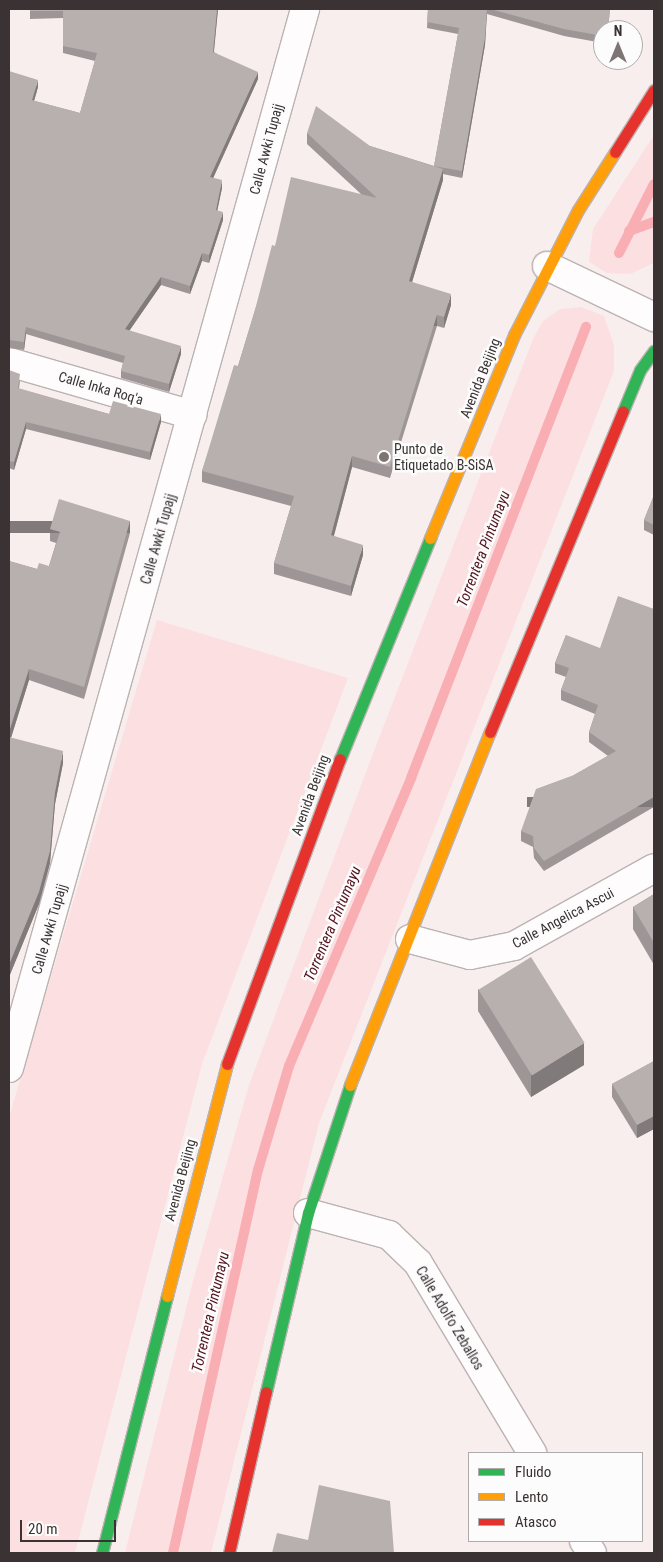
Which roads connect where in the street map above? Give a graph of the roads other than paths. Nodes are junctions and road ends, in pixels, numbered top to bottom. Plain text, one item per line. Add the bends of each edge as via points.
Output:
1 (305, 9) edge
2 (654, 90) edge
3 (547, 266) junction
4 (654, 317) edge
5 (654, 351) edge
6 (9, 362) edge
7 (193, 415) junction
8 (654, 868) edge
9 (410, 939) junction
10 (9, 1068) edge
11 (308, 1213) junction
12 (531, 1452) edge
13 (585, 1542) edge
14 (102, 1553) edge
15 (229, 1553) edge
16 (592, 1553) edge

1 - 7 street, Calle Awki Tupajj
2 - 3 main road, Avenida Beijing via 613,151
3 - 4 street
3 - 14 main road, Avenida Beijing via 510,344 341,754 224,1072
5 - 9 main road via 637,379 460,806
6 - 7 street, Calle Inka Roq'a
7 - 10 street, Calle Awki Tupajj
8 - 9 street, Calle Angelica Ascui via 514,946 470,955
9 - 11 main road via 352,1079
11 - 12 street, Calle Adolfo Zeballos via 389,1235 418,1263
11 - 15 main road
13 - 16 street

